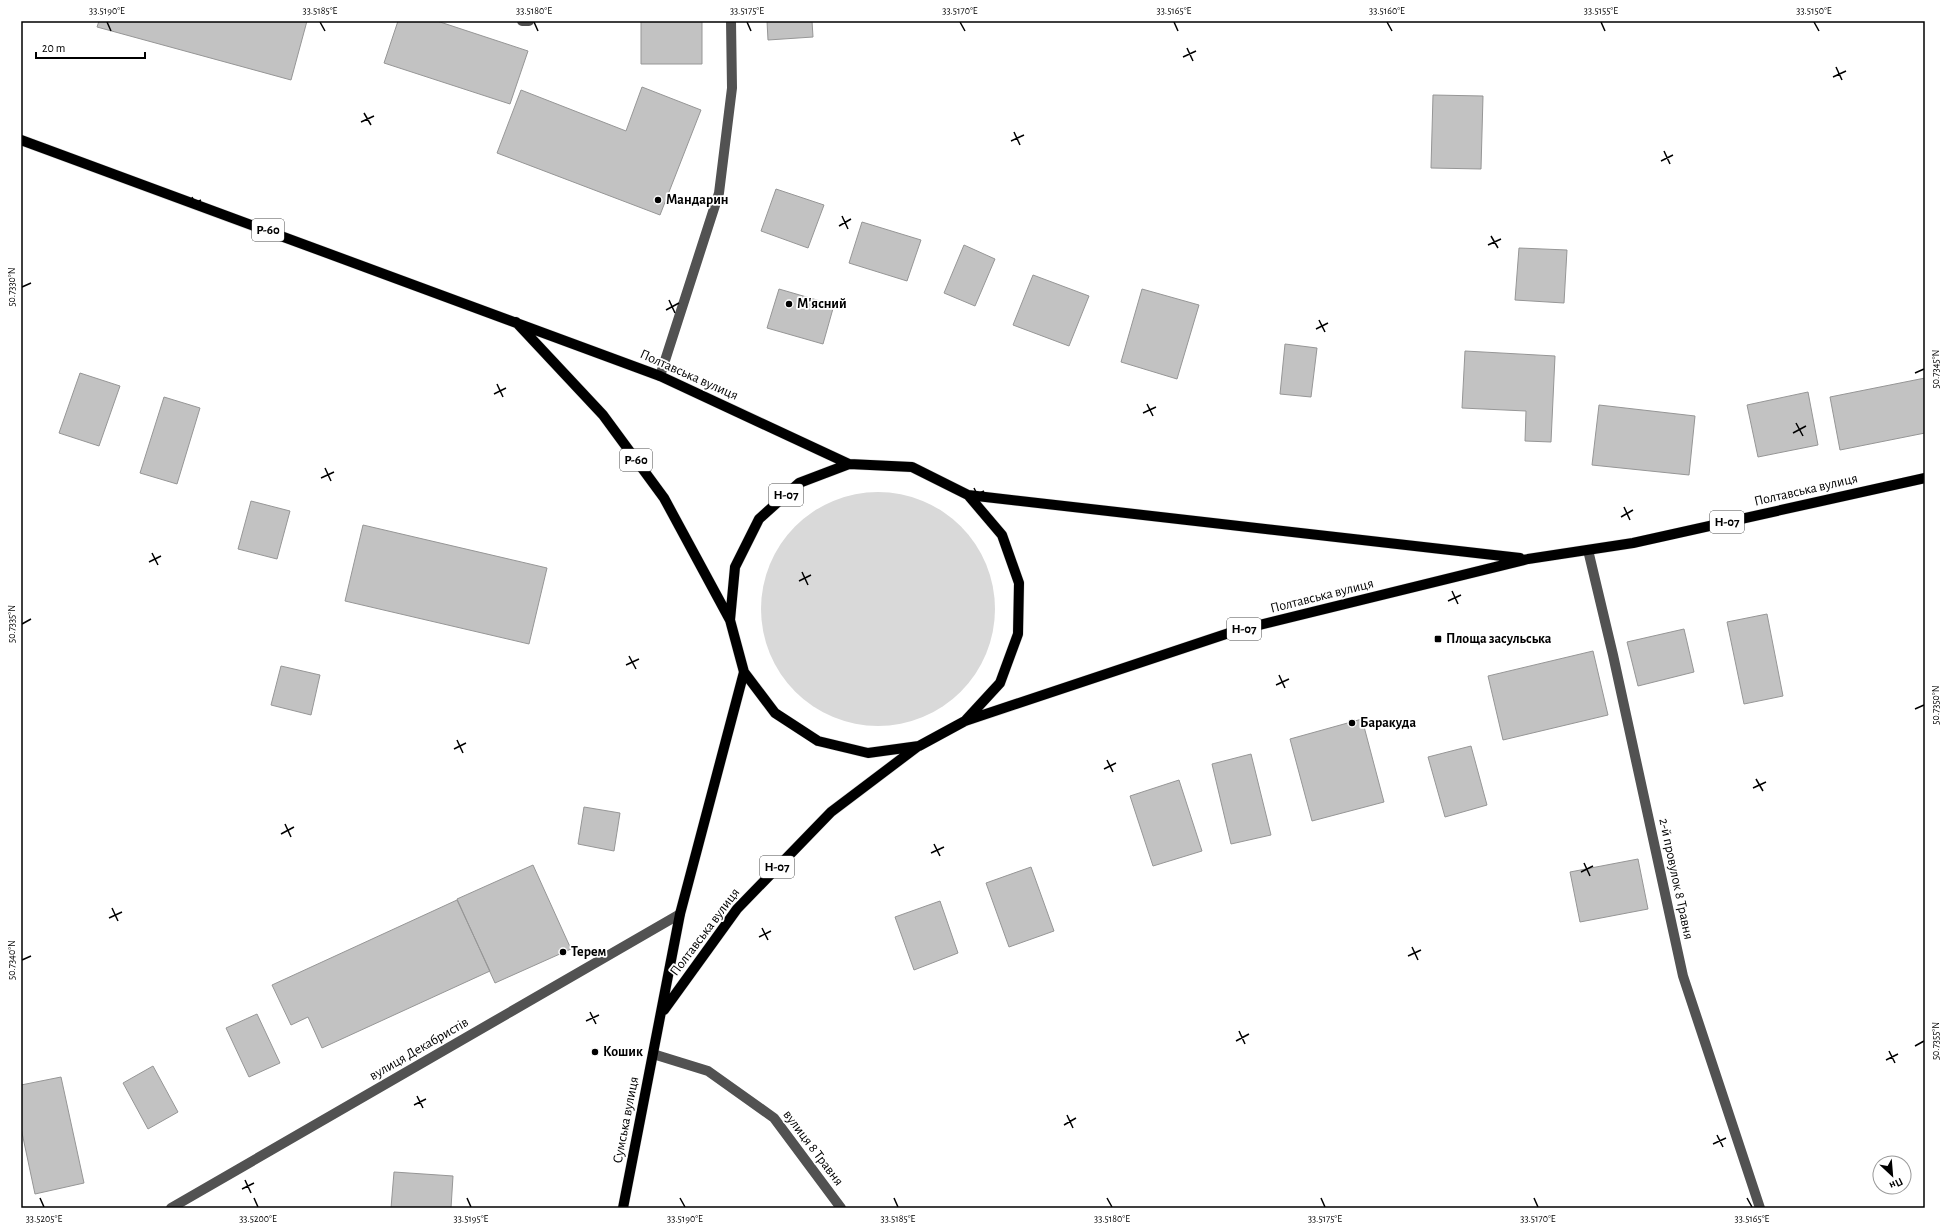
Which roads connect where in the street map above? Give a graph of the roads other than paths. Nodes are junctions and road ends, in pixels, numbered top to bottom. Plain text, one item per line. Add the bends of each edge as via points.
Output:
1 (522, 21) edge
2 (529, 21) edge
3 (731, 21) edge
4 (21, 140) edge
5 (514, 320) junction
6 (660, 376) junction
7 (849, 464) junction
8 (1925, 478) edge
9 (968, 495) junction
10 (1588, 550) junction
11 (1528, 559) junction
12 (730, 620) junction
13 (744, 672) junction
14 (965, 721) junction
15 (920, 746) junction
16 (680, 914) junction
17 (662, 1013) junction
18 (653, 1054) junction
19 (171, 1208) edge
20 (623, 1208) edge
21 (840, 1208) edge
22 (1760, 1208) edge

1 - 2 street
3 - 6 street via 732,88 719,193
4 - 5 main road, Р-60
5 - 6 main road, Полтавська вулиця / Р-60
5 - 12 main road, Р-60 via 603,415 664,498
6 - 7 main road, Полтавська вулиця / Р-60
7 - 9 main road, Н-07 via 912,467
7 - 12 main road, Н-07 via 799,483 759,519 735,567
8 - 10 main road, Полтавська вулиця / Н-07 via 1634,543
9 - 11 main road, Полтавська вулиця / Н-07
9 - 14 main road, Н-07 via 1002,535 1019,583 1019,590 1018,634 1000,683
10 - 11 main road, Полтавська вулиця / Н-07
10 - 22 street, 2-й провулок 8 Травня via 1683,976
11 - 14 main road, Полтавська вулиця / Н-07 via 1235,631
12 - 13 main road, Н-07
13 - 15 main road, Н-07 via 775,713 818,741 868,753
13 - 16 main road, Н-07
14 - 15 main road, Н-07
15 - 17 main road, Полтавська вулиця / Н-07 via 830,812 737,908
16 - 17 main road, Н-07
16 - 19 street, вулиця Декабристів
17 - 18 main road, Сумська вулиця / Н-07
18 - 20 main road, Сумська вулиця / Н-07
18 - 21 street, вулиця 8 Травня via 708,1071 774,1118

